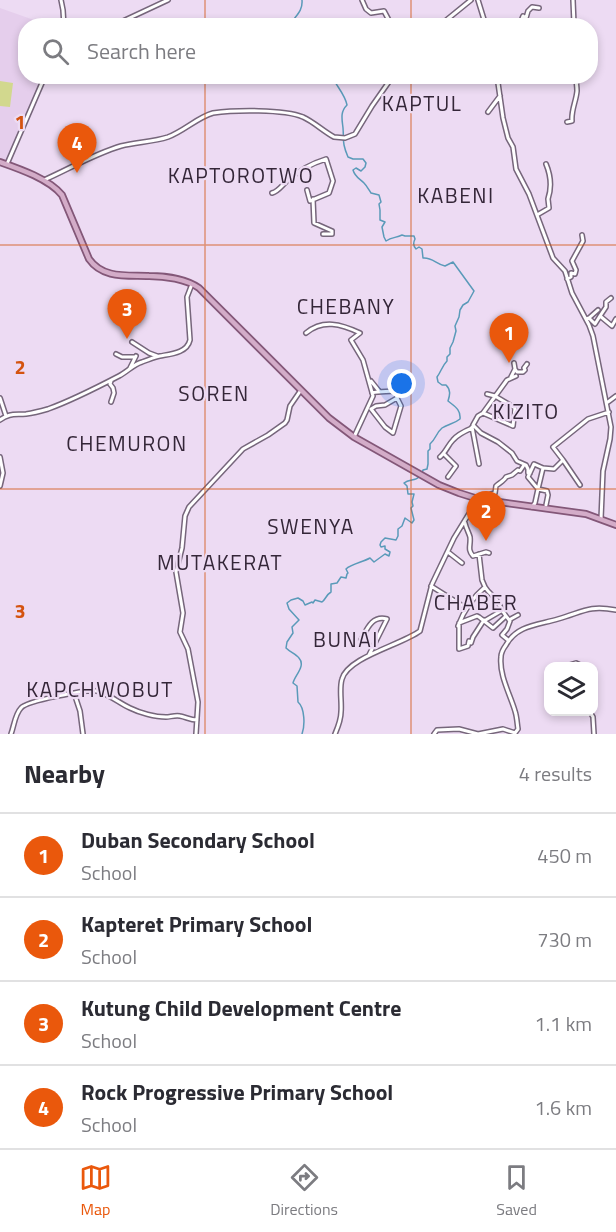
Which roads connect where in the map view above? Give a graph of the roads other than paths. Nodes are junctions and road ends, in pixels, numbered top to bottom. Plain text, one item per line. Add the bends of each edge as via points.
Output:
1 (61, 0) edge
2 (168, 0) edge
3 (362, 0) edge
4 (471, 0) edge
5 (478, 0) edge
6 (573, 0) edge
7 (539, 8) dead end
8 (64, 18) edge
9 (129, 18) edge
10 (388, 18) edge
11 (449, 18) edge
12 (484, 18) edge
13 (526, 18) edge
14 (574, 18) edge
15 (42, 84) edge
16 (387, 84) edge
17 (498, 84) edge
18 (576, 84) edge
19 (500, 96) junction
20 (488, 112) dead end
21 (567, 122) dead end
22 (0, 162) edge
23 (7, 164) junction
24 (546, 164) dead end
25 (44, 180) junction
26 (308, 190) dead end
27 (272, 193) dead end
28 (313, 199) junction
29 (537, 216) junction
30 (323, 234) dead end
31 (332, 234) junction
32 (582, 235) dead end
33 (332, 242) dead end
34 (567, 279) junction
35 (192, 284) junction
36 (610, 298) dead end
37 (597, 310) dead end
38 (600, 316) junction
39 (587, 319) junction
40 (616, 319) edge
41 (306, 333) dead end
42 (132, 342) dead end
43 (116, 354) dead end
44 (159, 356) junction
45 (514, 363) dead end
46 (527, 364) dead end
47 (130, 369) junction
48 (515, 369) junction
49 (516, 376) dead end
50 (510, 378) junction
51 (369, 380) junction
52 (112, 381) junction
53 (100, 386) junction
54 (301, 390) junction
55 (379, 391) junction
56 (372, 393) junction
57 (487, 394) dead end
58 (495, 396) junction
59 (616, 396) edge
60 (0, 398) edge
61 (397, 398) junction
62 (111, 402) dead end
63 (371, 402) junction
64 (607, 402) junction
65 (382, 405) junction
66 (609, 412) junction
67 (483, 413) junction
68 (6, 416) junction
69 (0, 420) edge
70 (472, 427) junction
71 (354, 437) junction
72 (0, 457) edge
73 (563, 460) junction
74 (479, 464) dead end
75 (524, 465) junction
76 (543, 468) junction
77 (530, 473) junction
78 (448, 477) dead end
79 (580, 485) dead end
80 (0, 486) edge
81 (538, 489) junction
82 (492, 494) dead end
83 (478, 499) junction
84 (546, 505) dead end
85 (532, 507) junction
86 (601, 519) junction
87 (465, 522) junction
88 (616, 525) edge
89 (448, 552) junction
90 (489, 553) dead end
91 (479, 554) junction
92 (462, 563) dead end
93 (431, 586) junction
94 (484, 587) junction
95 (466, 609) junction
96 (501, 610) junction
97 (616, 610) edge
98 (518, 615) dead end
99 (508, 618) junction
100 (484, 620) junction
101 (459, 625) junction
102 (361, 640) dead end
103 (508, 640) junction
104 (369, 656) junction
105 (74, 693) junction
106 (592, 716) edge
107 (198, 720) junction
108 (11, 734) edge
109 (83, 734) edge
110 (196, 734) edge
111 (335, 734) edge
112 (434, 734) edge
113 (594, 734) edge

1 - 8 street
2 - 9 street
3 - 10 street via 370,13 384,11
4 - 11 street
5 - 12 street
6 - 14 street
7 - 13 street via 532,7
15 - 23 street
16 - 25 street via 353,136 338,139 297,115 261,111 213,113 166,137 94,156
17 - 19 street
18 - 21 street via 572,121
19 - 20 street
19 - 29 street via 516,169
22 - 23 main road
23 - 25 main road
24 - 29 street via 551,183 549,208
25 - 35 main road via 62,195 87,255 96,267 112,274
26 - 28 street via 310,201
27 - 28 street via 326,159 333,181 329,193
28 - 31 street via 314,223
29 - 34 street via 553,258
30 - 31 street
31 - 33 street
32 - 34 street via 583,241 572,261 575,274
34 - 39 street
35 - 44 street via 187,297 189,345 180,352
35 - 54 main road
36 - 38 street
37 - 39 street
38 - 39 street via 596,324
38 - 40 street via 612,326
39 - 64 street
41 - 51 street via 333,323 360,333 351,340
42 - 44 street
43 - 47 street via 136,357
44 - 47 street
45 - 48 street
46 - 48 street via 523,372
47 - 52 street
47 - 53 street
48 - 50 street
49 - 50 street
50 - 58 street
51 - 55 street
51 - 56 street
52 - 53 street
52 - 62 street
53 - 68 street via 49,409
54 - 71 main road
54 - 107 street via 290,406 286,422 243,449 186,513 176,574 183,613 180,632 188,649
55 - 56 street
55 - 61 street via 395,391
56 - 63 street
57 - 58 street
58 - 67 street
58 - 67 street via 515,408 513,426
59 - 64 street
60 - 68 street
61 - 65 street
61 - 65 street via 401,406 393,433 371,409
63 - 65 street
63 - 71 street
64 - 66 street
66 - 73 street via 588,420 554,447
66 - 86 street via 611,431 603,471
67 - 70 street
68 - 69 street
70 - 74 street
70 - 75 street via 505,447
70 - 78 street via 459,434 442,456 456,466
71 - 83 main road via 448,489
72 - 80 street
73 - 76 street via 554,469
73 - 79 street
75 - 77 street
75 - 82 street via 496,486
76 - 77 street via 534,464
76 - 81 street
77 - 81 street via 528,477
81 - 84 street via 547,491
81 - 85 street
83 - 85 main road
83 - 87 street
85 - 86 main road
86 - 88 main road
87 - 89 street
87 - 91 street via 470,536 468,549 473,556
89 - 92 street
89 - 93 street
90 - 91 street
91 - 94 street
93 - 95 street
93 - 104 street via 420,631
94 - 95 street
94 - 96 street
95 - 101 street
96 - 99 street
96 - 100 street
97 - 103 street via 584,610 522,629
98 - 99 street
99 - 100 street via 493,627
99 - 103 street via 502,635
100 - 101 street via 477,616
100 - 101 street via 471,643 459,649
102 - 104 street via 374,620 387,619
103 - 112 street via 501,661 518,732 501,729 478,734 440,729
104 - 111 street via 343,675 341,717
105 - 107 street via 98,691 142,712
105 - 108 street via 22,706
105 - 109 street
106 - 113 street
107 - 110 street

